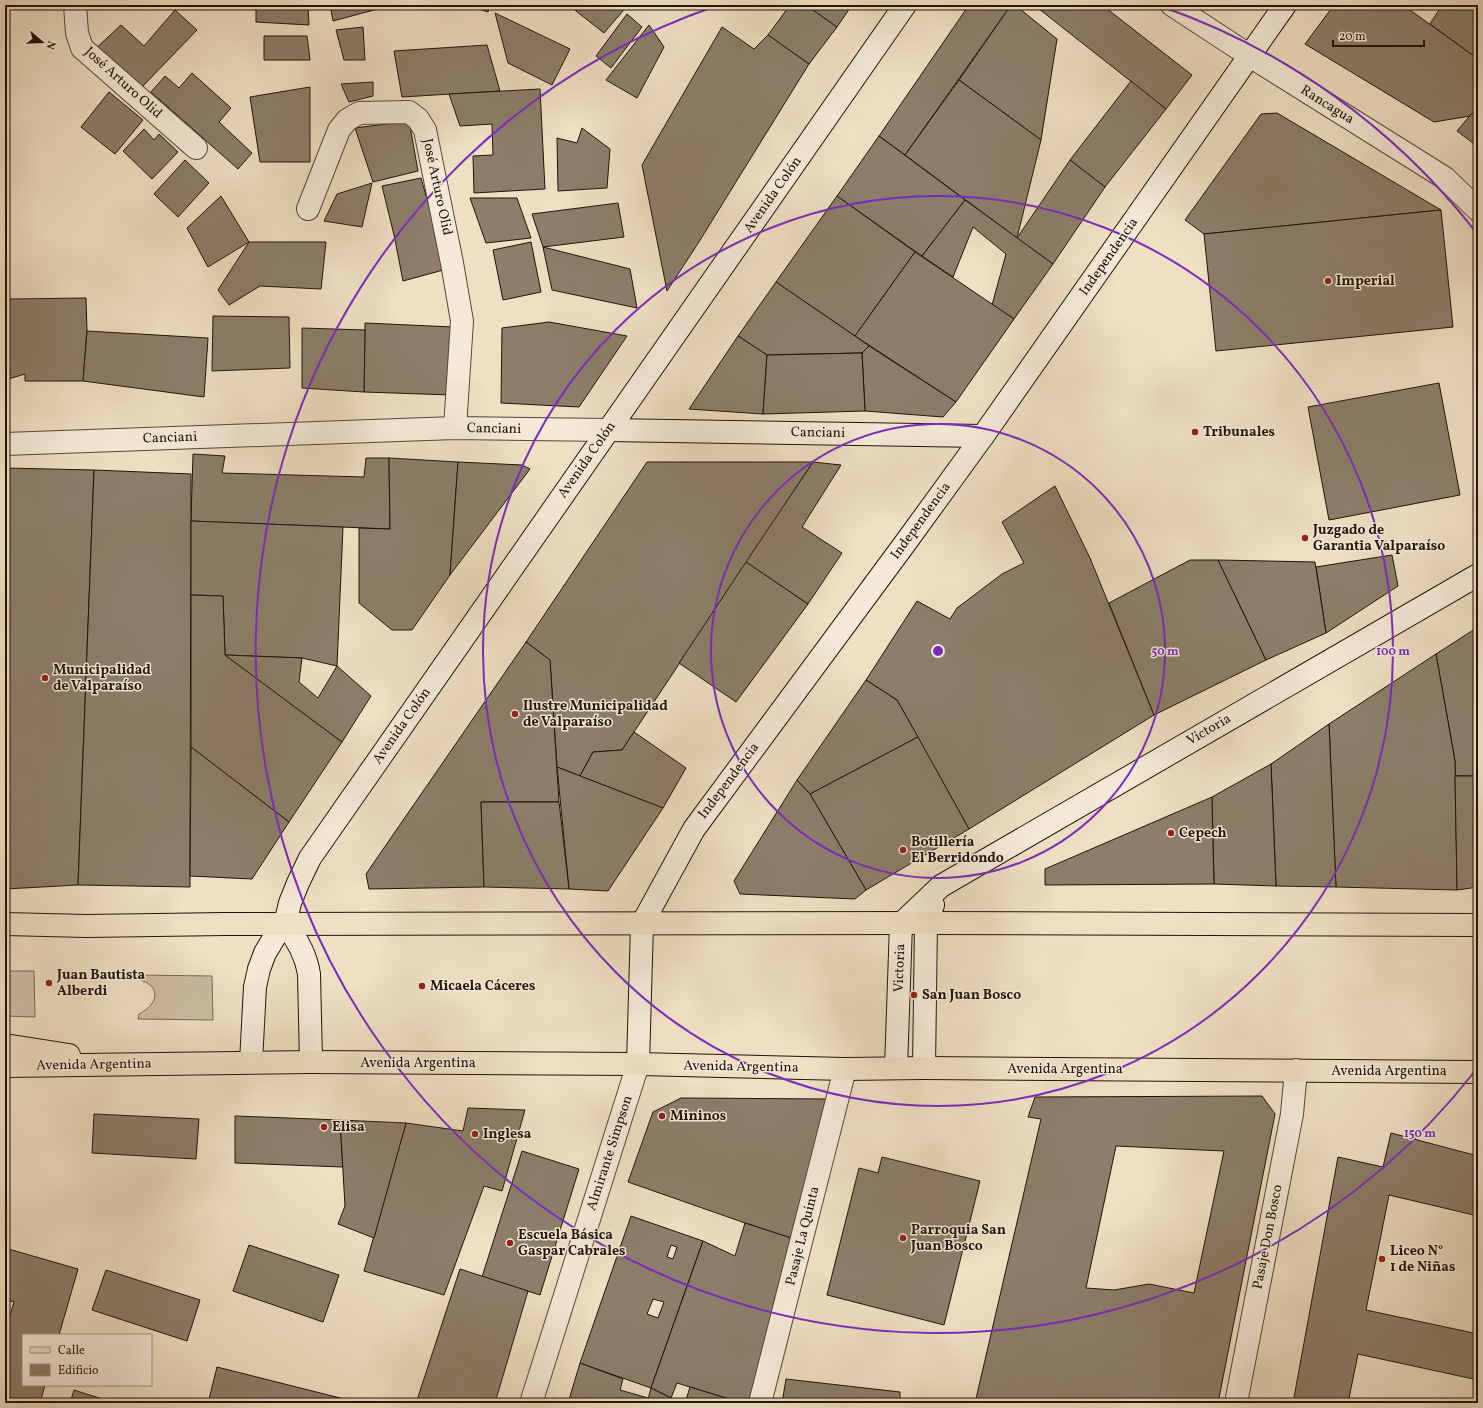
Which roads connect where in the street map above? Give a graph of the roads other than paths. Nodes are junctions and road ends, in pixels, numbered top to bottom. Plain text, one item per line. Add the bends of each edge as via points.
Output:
1 (75, 5) edge
2 (905, 5) edge
3 (1172, 5) edge
4 (1285, 5) edge
5 (1250, 56) junction
6 (196, 148) dead end
7 (308, 209) dead end
8 (1478, 210) edge
9 (455, 428) junction
10 (608, 430) junction
11 (983, 436) junction
12 (5, 444) edge
13 (1478, 575) edge
14 (941, 886) junction
15 (926, 923) junction
16 (5, 924) edge
17 (285, 924) junction
18 (642, 924) junction
19 (901, 924) junction
20 (1478, 925) edge
21 (5, 1046) edge
22 (251, 1062) junction
23 (311, 1062) junction
24 (638, 1064) junction
25 (151, 1065) junction
26 (5, 1066) edge
27 (896, 1068) junction
28 (924, 1068) junction
29 (845, 1069) junction
30 (1296, 1070) junction
31 (1478, 1072) edge
32 (531, 1403) edge
33 (760, 1403) edge
34 (1236, 1403) edge

1 - 6 street, José Arturo Olid via 77,33 82,48
2 - 10 street, Avenida Colón
3 - 5 street, Rancagua
4 - 5 street, Independencia
5 - 8 street, Rancagua via 1444,178
5 - 11 street, Independencia
7 - 9 street, José Arturo Olid via 339,130 347,120 359,113 409,112 418,119 425,130 462,321
9 - 10 street, Canciani
9 - 12 street, Canciani
10 - 11 street, Canciani
10 - 17 street, Avenida Colón via 310,858 290,903
11 - 18 street, Independencia via 694,829
13 - 14 street, Victoria
14 - 15 street, Victoria
14 - 19 street, Victoria
15 - 19 main road
15 - 20 main road
15 - 28 street, Victoria
16 - 17 main road
17 - 18 main road
17 - 22 street, Avenida Colón via 265,953 259,969 255,987
17 - 23 street via 301,947 308,968
18 - 19 main road
18 - 24 street, Independencia
19 - 27 street, Victoria
21 - 25 main road
22 - 23 main road, Avenida Argentina
22 - 25 main road, Avenida Argentina
23 - 24 main road, Avenida Argentina
24 - 29 main road, Avenida Argentina
24 - 32 street, Almirante Simpson
25 - 26 main road, Avenida Argentina
27 - 28 main road, Avenida Argentina
27 - 29 main road, Avenida Argentina
28 - 30 main road, Avenida Argentina
29 - 33 street, Pasaje La Quinta
30 - 31 main road, Avenida Argentina
30 - 34 street, Pasaje Don Bosco via 1292,1114

